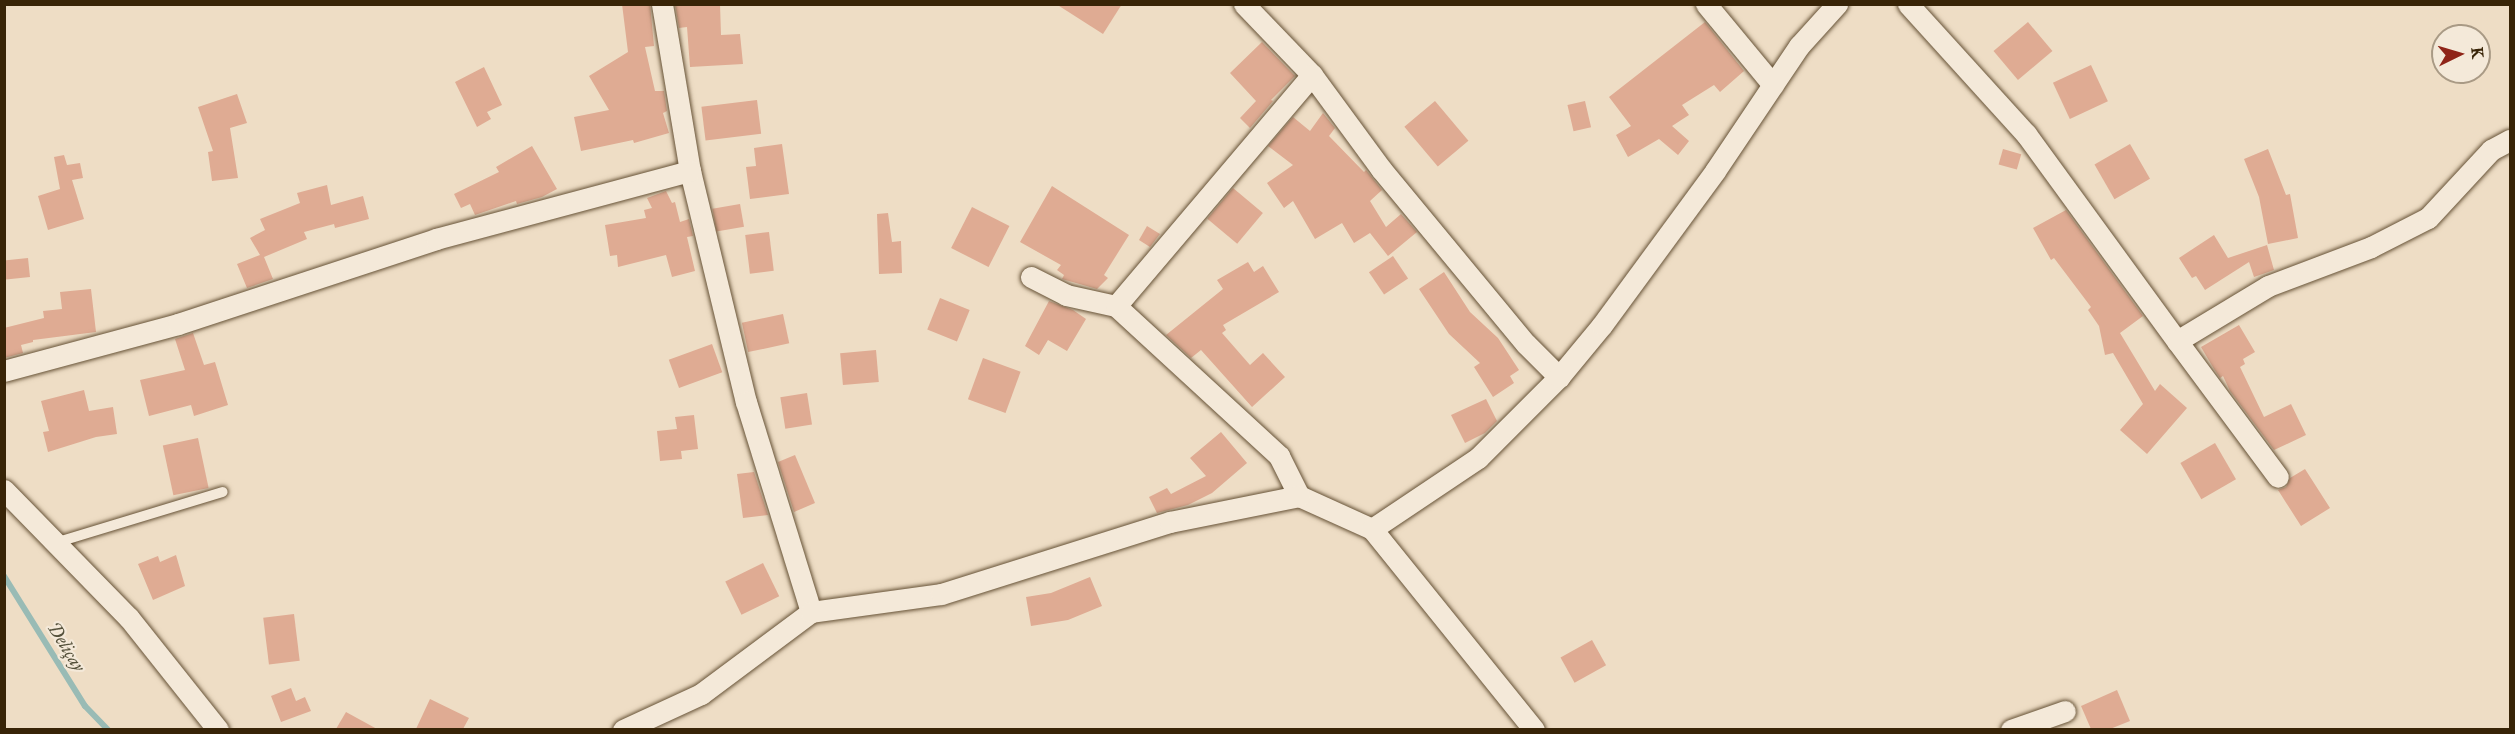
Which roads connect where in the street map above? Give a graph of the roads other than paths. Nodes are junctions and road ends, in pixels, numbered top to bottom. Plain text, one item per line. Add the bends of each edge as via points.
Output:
1 (662, 4) edge
2 (1244, 4) edge
3 (1706, 4) edge
4 (1837, 4) edge
5 (1908, 4) edge
6 (1312, 75) junction
7 (1773, 85) junction
8 (2511, 140) edge
9 (690, 171) junction
10 (1031, 277) dead end
11 (1116, 306) junction
12 (2177, 341) junction
13 (4, 371) edge
14 (1559, 377) junction
15 (2278, 477) dead end
16 (4, 490) edge
17 (223, 492) dead end
18 (1299, 496) junction
19 (1372, 529) junction
20 (58, 542) junction
21 (811, 612) junction
22 (2065, 711) dead end
23 (218, 729) edge
24 (623, 729) edge
25 (1534, 729) edge
26 (2011, 729) edge

1 - 9 street
2 - 6 street
3 - 7 street
4 - 7 street via 1799,46
5 - 12 street via 2026,134
6 - 11 street
6 - 14 street via 1381,169 1526,344
7 - 14 street via 1715,171
8 - 12 street via 2491,150 2428,218 2371,247 2268,286
9 - 13 street via 436,239 178,324
9 - 21 street via 746,402
10 - 11 street via 1066,295
11 - 18 street via 1279,456
12 - 15 street
14 - 19 street via 1478,458
16 - 20 street
17 - 20 lane
18 - 19 street
18 - 21 street via 1170,522 940,594
19 - 25 street
20 - 23 street via 129,618
21 - 24 street via 701,694
22 - 26 street

